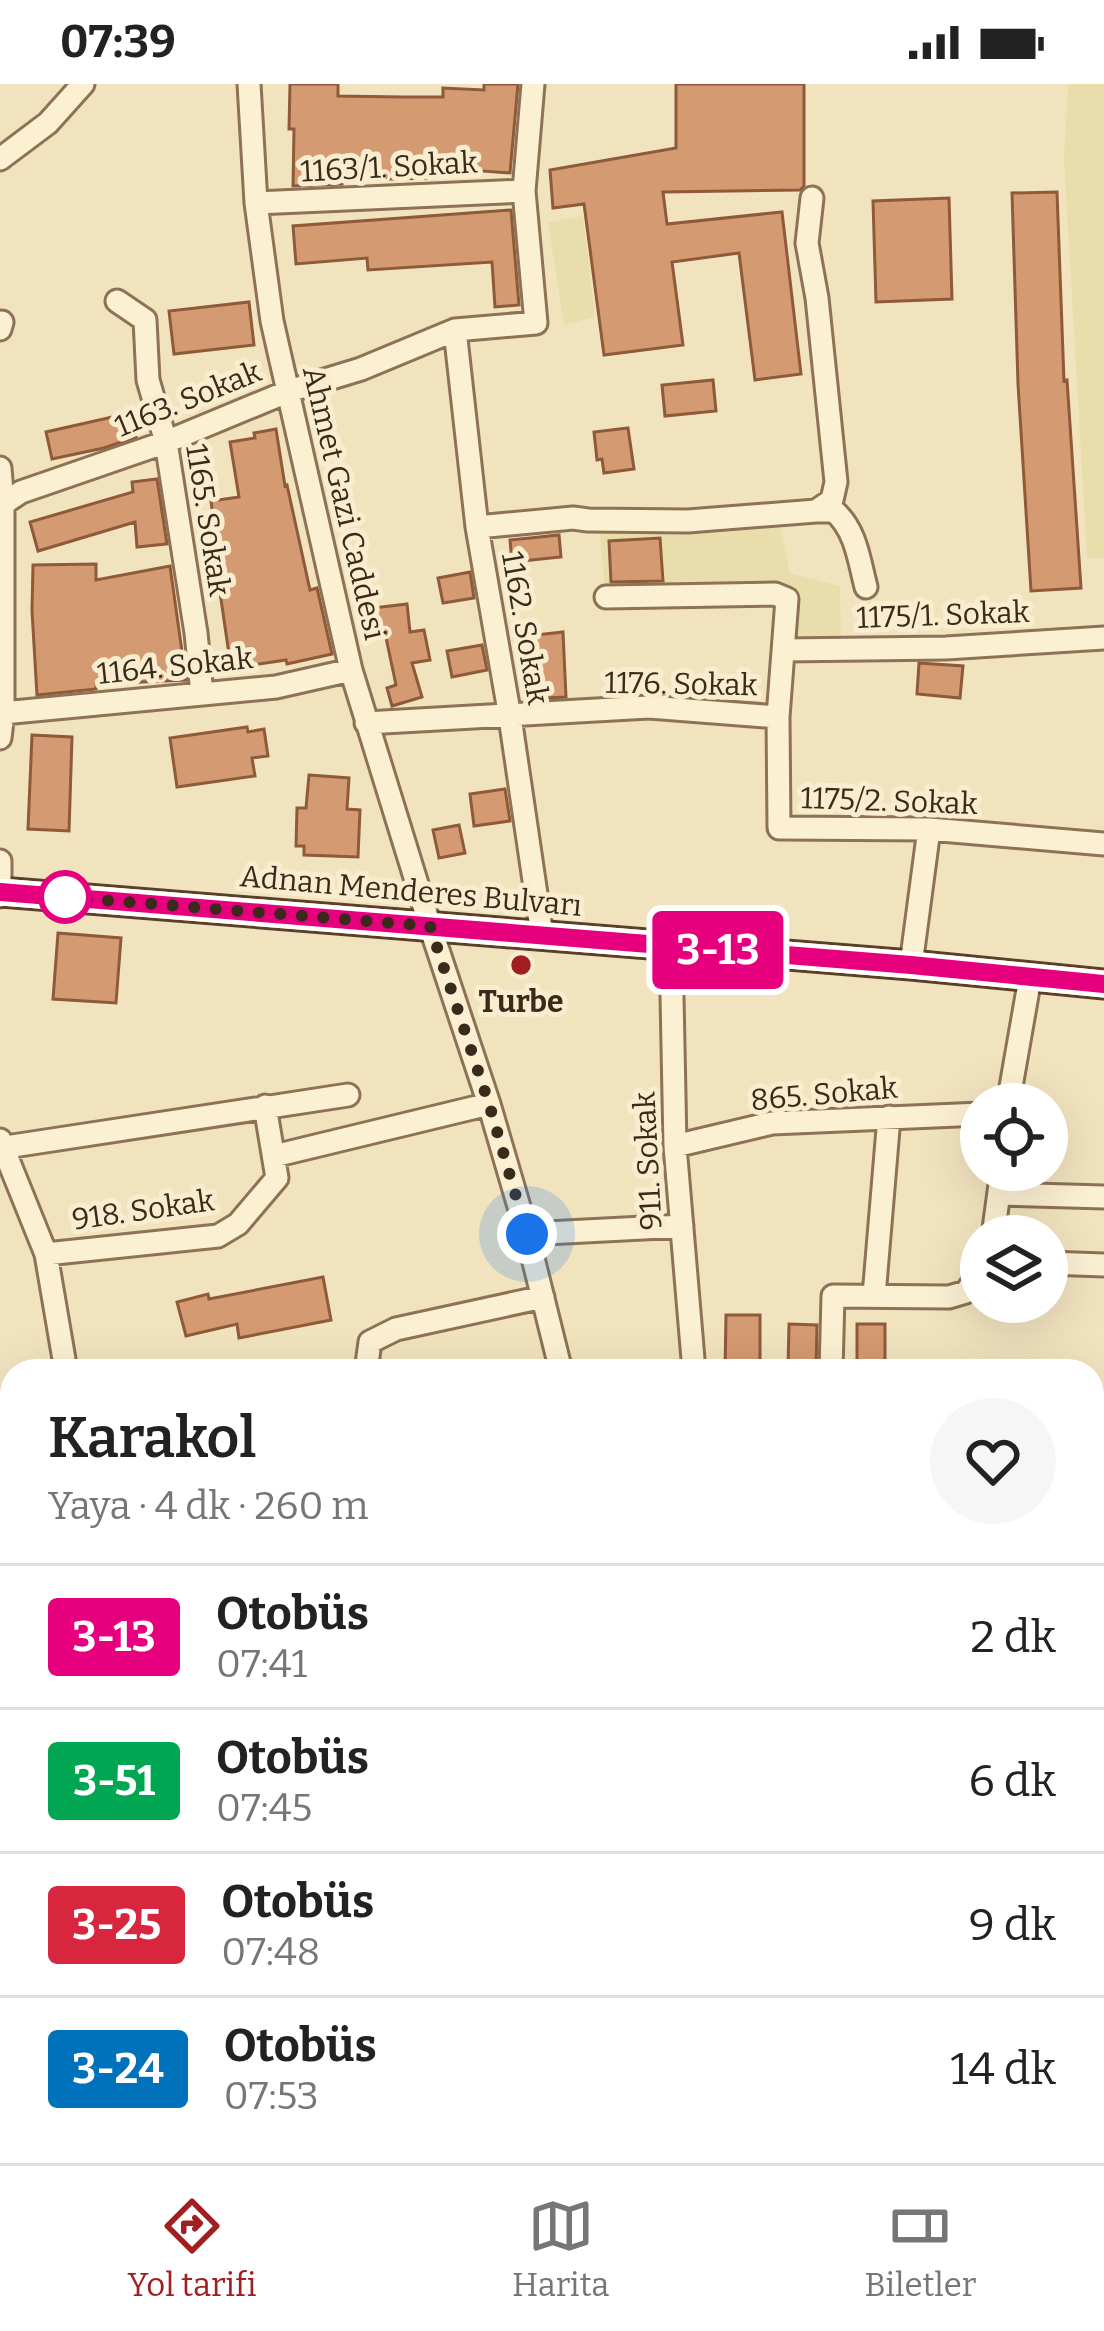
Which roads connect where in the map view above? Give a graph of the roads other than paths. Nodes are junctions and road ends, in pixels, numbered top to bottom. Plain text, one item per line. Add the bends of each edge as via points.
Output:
1 (83, 84) edge
2 (249, 84) edge
3 (533, 84) edge
4 (0, 159) edge
5 (524, 191) junction
6 (812, 198) dead end
7 (256, 203) junction
8 (117, 301) dead end
9 (455, 330) junction
10 (289, 391) junction
11 (166, 442) junction
12 (0, 468) edge
13 (3, 504) junction
14 (816, 511) junction
15 (477, 527) junction
16 (866, 587) dead end
17 (606, 597) dead end
18 (1104, 638) edge
19 (784, 650) junction
20 (351, 670) junction
21 (202, 694) junction
22 (3, 713) edge
23 (510, 717) junction
24 (778, 717) junction
25 (366, 723) junction
26 (0, 738) edge
27 (929, 829) junction
28 (1104, 844) edge
29 (0, 861) edge
30 (0, 893) edge
31 (430, 926) junction
32 (542, 934) junction
33 (670, 946) junction
34 (911, 965) junction
35 (1030, 979) junction
36 (1104, 984) edge
37 (1012, 1083) edge
38 (349, 1095) dead end
39 (489, 1104) junction
40 (265, 1106) junction
41 (960, 1115) edge
42 (889, 1117) junction
43 (3, 1143) edge
44 (674, 1146) junction
45 (274, 1156) junction
46 (1000, 1191) edge
47 (1000, 1194) junction
48 (1104, 1197) edge
49 (996, 1215) edge
50 (682, 1226) junction
51 (527, 1234) junction
52 (46, 1254) junction
53 (1068, 1263) edge
54 (1104, 1264) edge
55 (960, 1294) edge
56 (874, 1296) junction
57 (543, 1298) junction
58 (64, 1359) edge
59 (368, 1359) edge
60 (558, 1359) edge
61 (693, 1359) edge
62 (831, 1359) edge

1 - 4 street
2 - 7 street, Ahmet Gazi Caddesi
3 - 5 street
5 - 7 street, 1163/1. Sokak
5 - 9 street, 1163. Sokak via 536,323
6 - 14 street via 807,243 836,482 832,500
7 - 10 street, Ahmet Gazi Caddesi
8 - 11 street, 1165. Sokak via 145,320 148,380
9 - 10 street, 1163. Sokak
9 - 15 street, 1162. Sokak
10 - 11 street, 1163. Sokak
10 - 20 street, Ahmet Gazi Caddesi
11 - 13 street, 1163. Sokak
11 - 21 street, 1165. Sokak
12 - 13 street
13 - 22 street
14 - 15 street
14 - 16 street via 834,511 847,522
15 - 23 street, 1162. Sokak
17 - 19 street, 1175/2. Sokak via 775,594 787,599
18 - 19 street, 1175/1. Sokak
19 - 24 street, 1175/2. Sokak
20 - 21 street, 1164. Sokak
20 - 25 street, Ahmet Gazi Caddesi
21 - 22 street, 1164. Sokak
22 - 26 street
23 - 24 street, 1176. Sokak via 650,707
23 - 25 street, 1176. Sokak
23 - 32 street, 1162. Sokak
24 - 27 street, 1175/2. Sokak via 779,828
25 - 31 street, Ahmet Gazi Caddesi
27 - 28 street, 1175/2. Sokak
27 - 34 street
29 - 30 street
30 - 31 main road, Adnan Menderes Bulvarı
31 - 32 main road, Adnan Menderes Bulvarı
31 - 39 street, Ahmet Gazi Caddesi
32 - 33 main road, Adnan Menderes Bulvarı
33 - 34 main road, Adnan Menderes Bulvarı
33 - 44 street, 911. Sokak
34 - 35 main road, Adnan Menderes Bulvarı
35 - 36 main road, Adnan Menderes Bulvarı
35 - 37 street
38 - 40 street
39 - 45 street
39 - 51 street, Ahmet Gazi Caddesi
40 - 43 street
40 - 45 street
41 - 42 street, 865. Sokak
42 - 44 street, 865. Sokak via 772,1123
42 - 56 street
43 - 52 street
44 - 50 street, 911. Sokak
45 - 52 street, 918. Sokak via 277,1178 218,1236
46 - 47 street
47 - 48 street
47 - 49 street
50 - 51 street
50 - 61 street, 911. Sokak
51 - 57 street, Ahmet Gazi Caddesi
52 - 58 street
53 - 54 street
55 - 56 street
56 - 62 street via 833,1296
57 - 59 street via 396,1329 370,1342
57 - 60 street, Ahmet Gazi Caddesi

